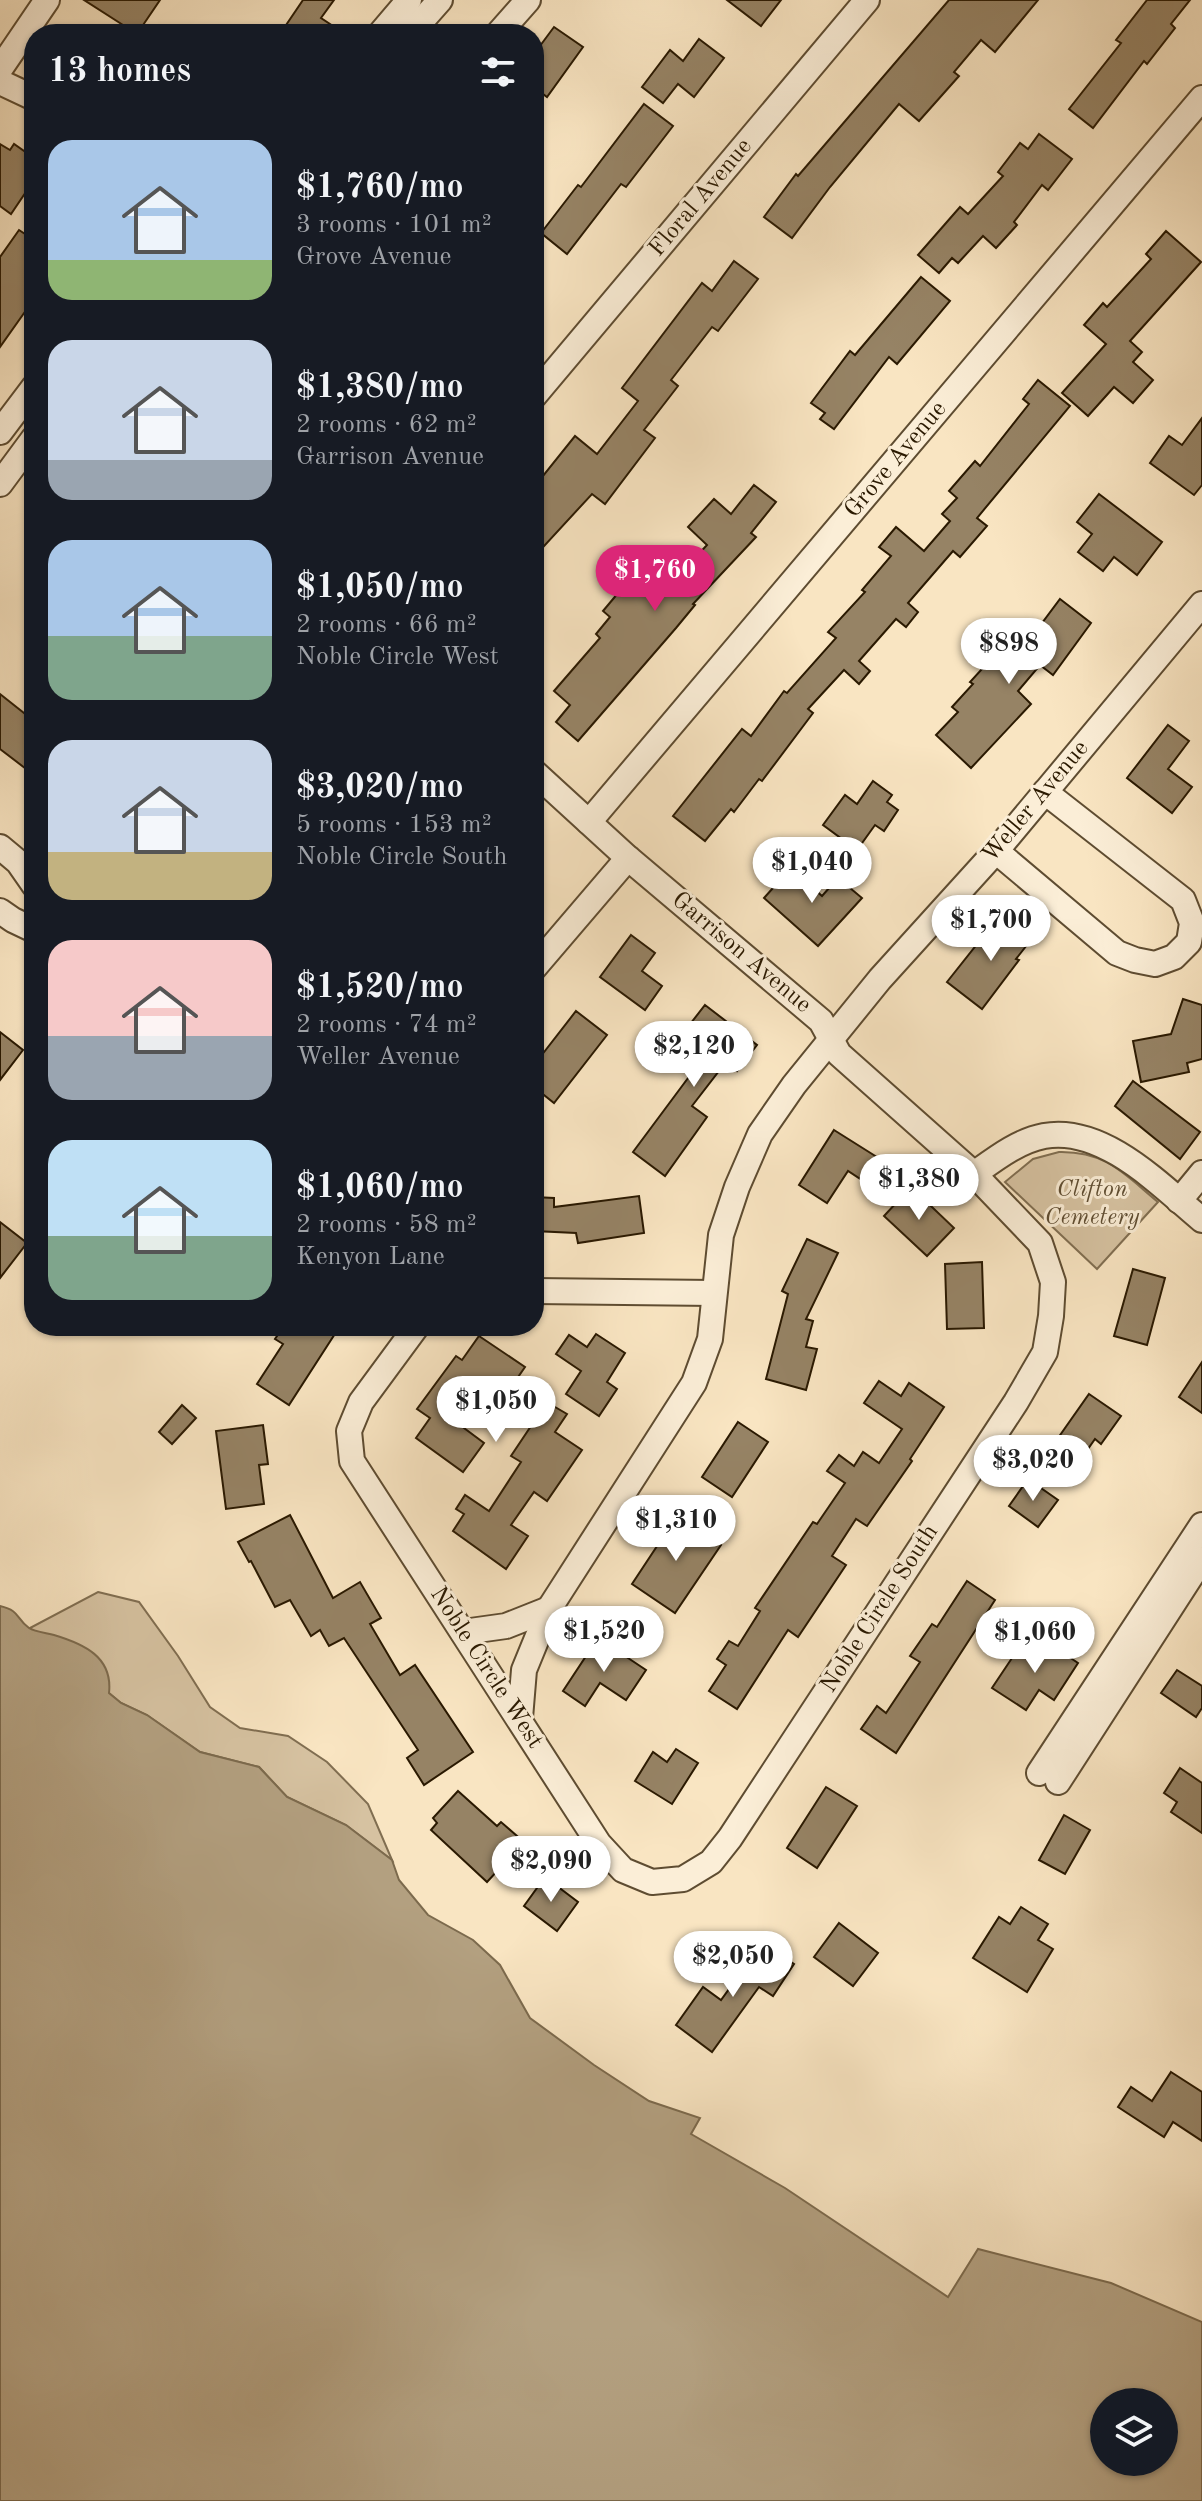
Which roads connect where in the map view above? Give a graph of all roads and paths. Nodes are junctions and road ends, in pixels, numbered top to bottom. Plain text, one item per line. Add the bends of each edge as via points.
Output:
1 (47, 0) edge
2 (409, 0) edge
3 (440, 0) edge
4 (528, 0) edge
5 (867, 0) edge
6 (31, 24) edge
7 (389, 24) edge
8 (419, 24) edge
9 (507, 24) edge
10 (24, 34) edge
11 (0, 69) edge
12 (0, 82) edge
13 (24, 93) edge
14 (1202, 98) edge
15 (544, 384) edge
16 (24, 400) edge
17 (0, 432) edge
18 (24, 452) edge
19 (0, 484) edge
20 (1202, 604) edge
21 (544, 781) edge
22 (1045, 792) junction
23 (589, 822) junction
24 (0, 847) edge
25 (996, 851) junction
26 (628, 858) junction
27 (24, 871) edge
28 (0, 911) edge
29 (24, 926) edge
30 (544, 956) edge
31 (830, 1040) junction
32 (1202, 1173) edge
33 (974, 1174) junction
34 (1179, 1201) junction
35 (1202, 1220) edge
36 (544, 1291) edge
37 (714, 1293) junction
38 (410, 1336) edge
39 (1202, 1525) edge
40 (1202, 1559) edge
41 (549, 1609) junction
42 (463, 1632) junction
43 (520, 1718) junction
44 (652, 1882) joint

1 - 6 street
2 - 7 street
3 - 8 street
4 - 9 street
5 - 15 street, Floral Avenue
10 - 11 street
12 - 13 street
14 - 23 street, Grove Avenue
16 - 17 street
18 - 19 street
20 - 22 street, Weller Avenue
21 - 23 street, Garrison Avenue
22 - 25 street, Weller Avenue
22 - 25 street via 1183,900 1192,923 1189,942 1174,957 1155,964 1117,953
23 - 26 street, Garrison Avenue
24 - 27 street
25 - 31 street, Weller Avenue
26 - 30 street
26 - 31 street, Garrison Avenue via 821,1021
28 - 29 street
31 - 33 street, Garrison Avenue via 839,1054
31 - 37 street, Weller Avenue via 760,1134 721,1235
32 - 34 street
33 - 34 street via 1007,1150 1043,1136 1078,1134 1113,1149
33 - 44 street, Noble Circle South via 1040,1243 1053,1282 1045,1352 730,1838 711,1862 683,1879
34 - 35 street
36 - 37 street
37 - 41 street, Weller Avenue via 710,1339 694,1383
38 - 42 street, Noble Circle West via 361,1402 349,1431 352,1461
39 - 40 street via 1049,1777
41 - 42 street via 506,1626
41 - 43 street, Weller Avenue via 524,1670
42 - 43 street, Noble Circle West
43 - 44 street, Noble Circle West via 599,1844 623,1870

